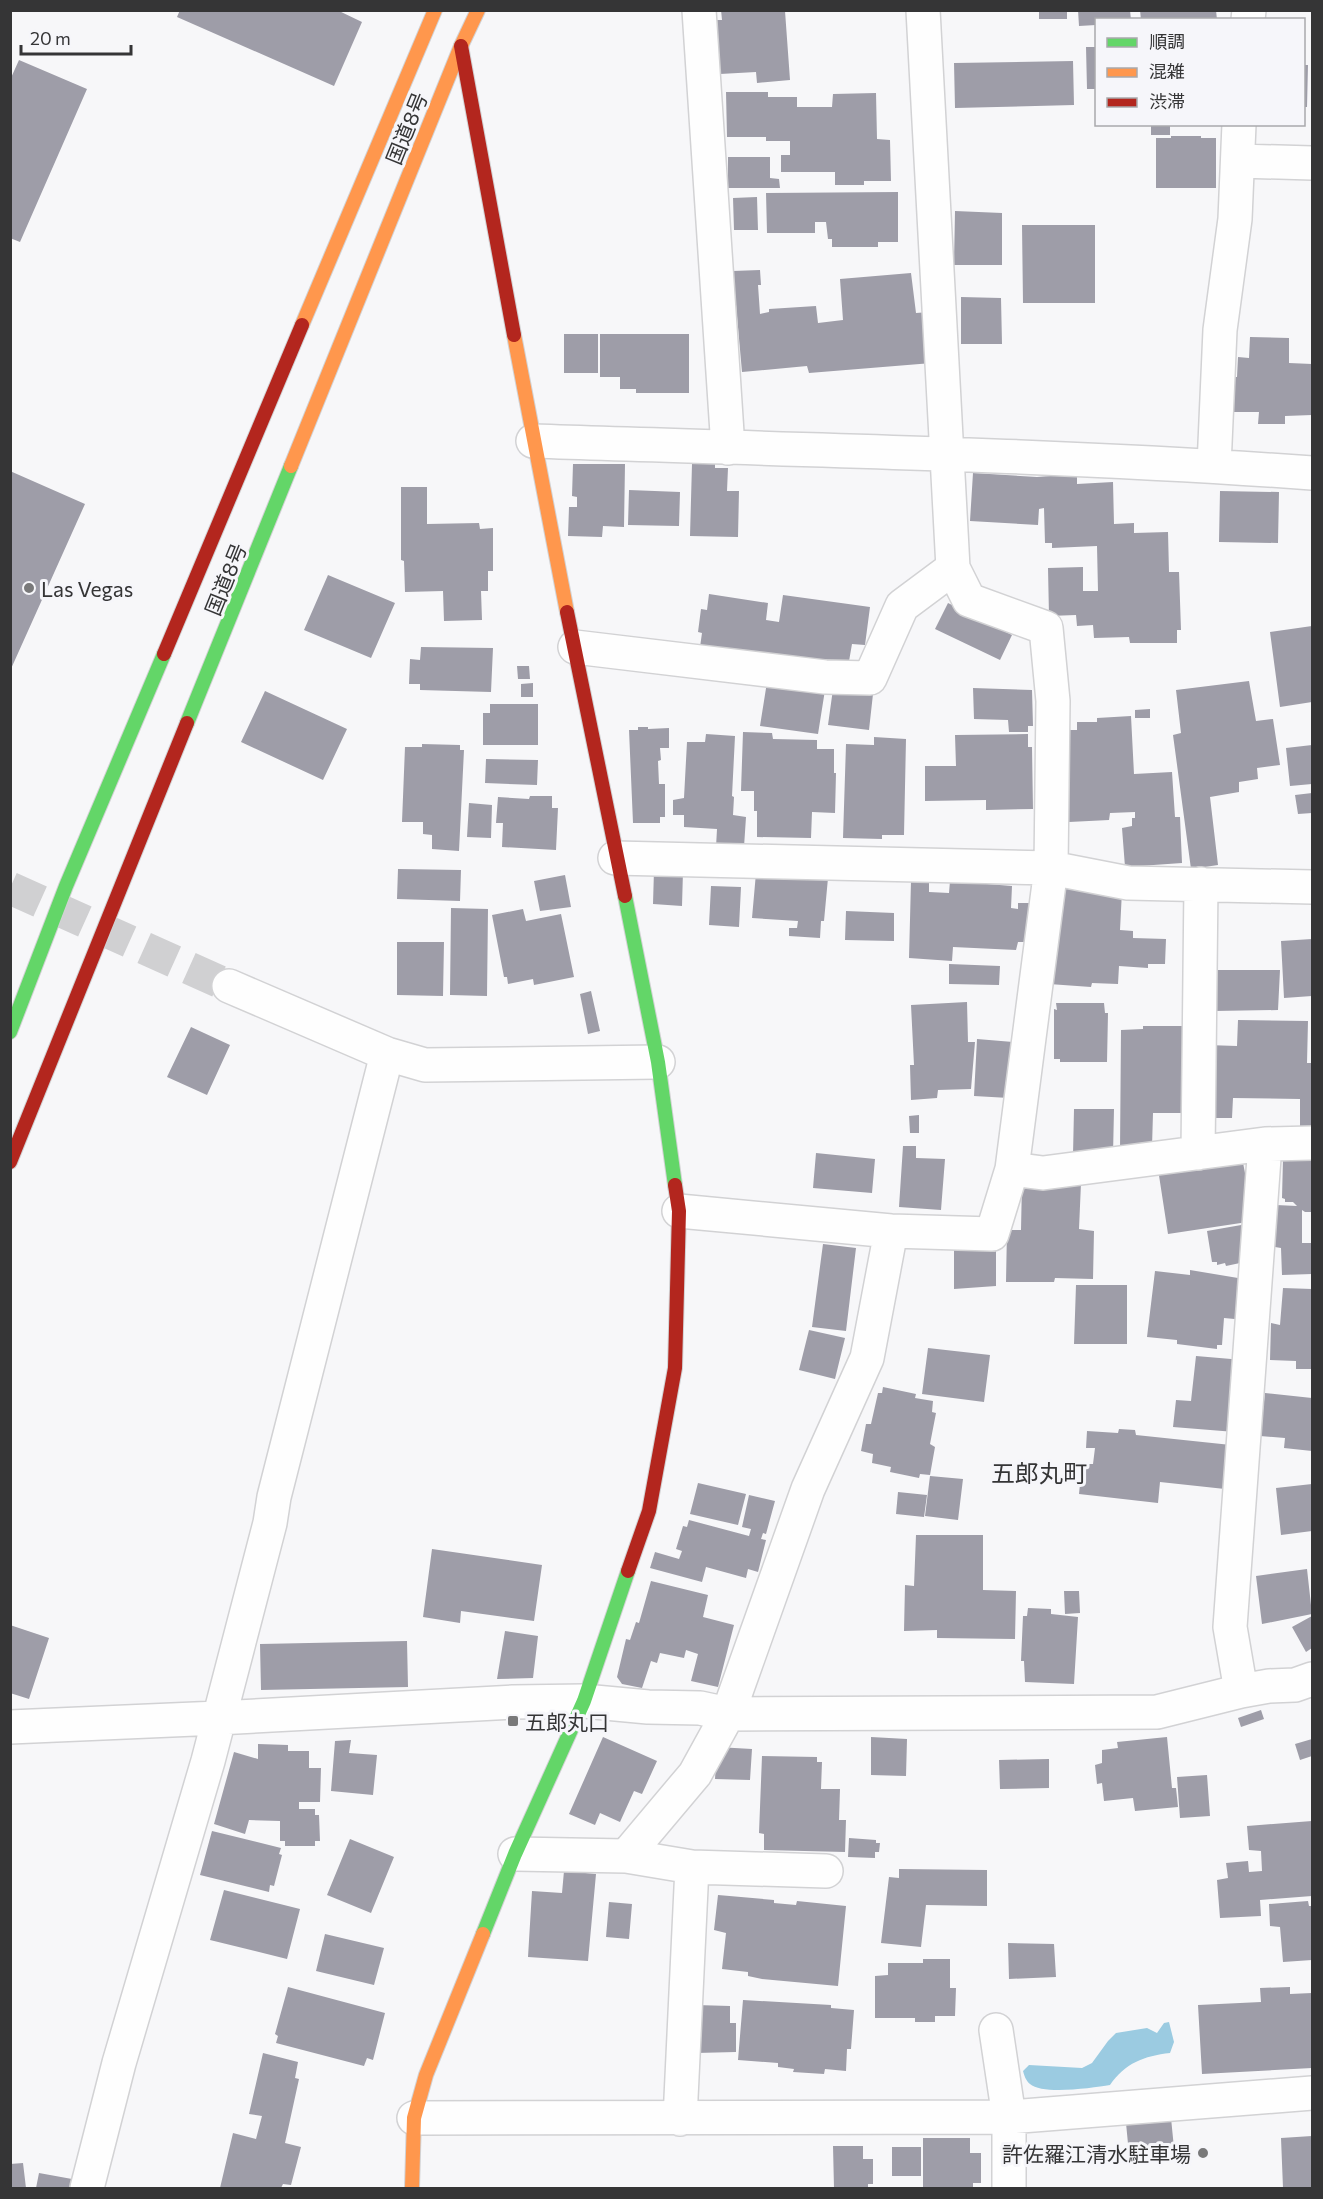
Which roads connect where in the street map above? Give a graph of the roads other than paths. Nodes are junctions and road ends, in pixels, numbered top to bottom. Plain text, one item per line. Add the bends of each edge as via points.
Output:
1 (435, 10) edge
2 (478, 10) edge
3 (699, 10) edge
4 (923, 10) edge
5 (461, 46) junction
6 (1239, 126) edge
7 (1238, 161) junction
8 (1312, 163) edge
9 (533, 441) junction
10 (729, 448) junction
11 (947, 454) junction
12 (1214, 466) junction
13 (1312, 473) edge
14 (953, 568) junction
15 (575, 647) junction
16 (615, 858) junction
17 (1051, 868) junction
18 (1200, 884) junction
19 (1312, 887) edge
20 (229, 986) tunnel mouth
21 (10, 1032) edge
22 (387, 1054) junction
23 (658, 1062) junction
24 (1312, 1143) edge
25 (1265, 1144) junction
26 (1198, 1153) junction
27 (10, 1162) edge
28 (1012, 1169) junction
29 (679, 1211) junction
30 (891, 1231) junction
31 (1307, 1689) edge
32 (1241, 1691) junction
33 (584, 1701) junction
34 (728, 1714) junction
35 (218, 1718) junction
36 (10, 1727) edge
37 (515, 1854) junction
38 (626, 1856) junction
39 (692, 1868) junction
40 (826, 1871) dead end
41 (996, 2030) dead end
42 (1312, 2093) edge
43 (1009, 2117) junction
44 (414, 2118) junction
45 (680, 2119) junction
46 (87, 2188) edge
47 (412, 2188) edge
48 (1009, 2188) edge

1 - 21 main road, 国道8号 via 66,886
2 - 5 main road, 国道8号
3 - 10 street
4 - 11 street
5 - 9 main road
5 - 27 main road, 国道8号
6 - 7 street
7 - 8 street
7 - 12 street via 1235,219 1220,330
9 - 10 street
9 - 15 main road
10 - 11 street
11 - 12 street
11 - 14 street
12 - 13 street
14 - 15 street via 902,606 870,678 825,677
14 - 17 street via 969,600 1046,628 1053,701
15 - 16 main road
16 - 17 street
16 - 23 main road
17 - 18 street via 1128,883
17 - 28 street
18 - 19 street
18 - 26 street
20 - 22 street
22 - 23 street via 425,1065
22 - 35 street
23 - 29 main road
24 - 25 street
25 - 26 street
25 - 32 street via 1230,1628
26 - 28 street via 1043,1173
28 - 30 street via 992,1234
29 - 30 street
29 - 33 main road via 675,1368 649,1511
30 - 34 street via 867,1358 808,1489
31 - 32 street via 1269,1686
32 - 34 street via 1157,1712
33 - 34 street via 700,1708
33 - 35 street
33 - 37 main road
34 - 38 street via 694,1774
35 - 36 street
35 - 46 street
37 - 38 street
37 - 44 main road via 426,2075
38 - 39 street
39 - 40 street
39 - 45 street
41 - 43 street
42 - 43 street
43 - 45 street
43 - 48 street
44 - 45 street
44 - 47 main road

